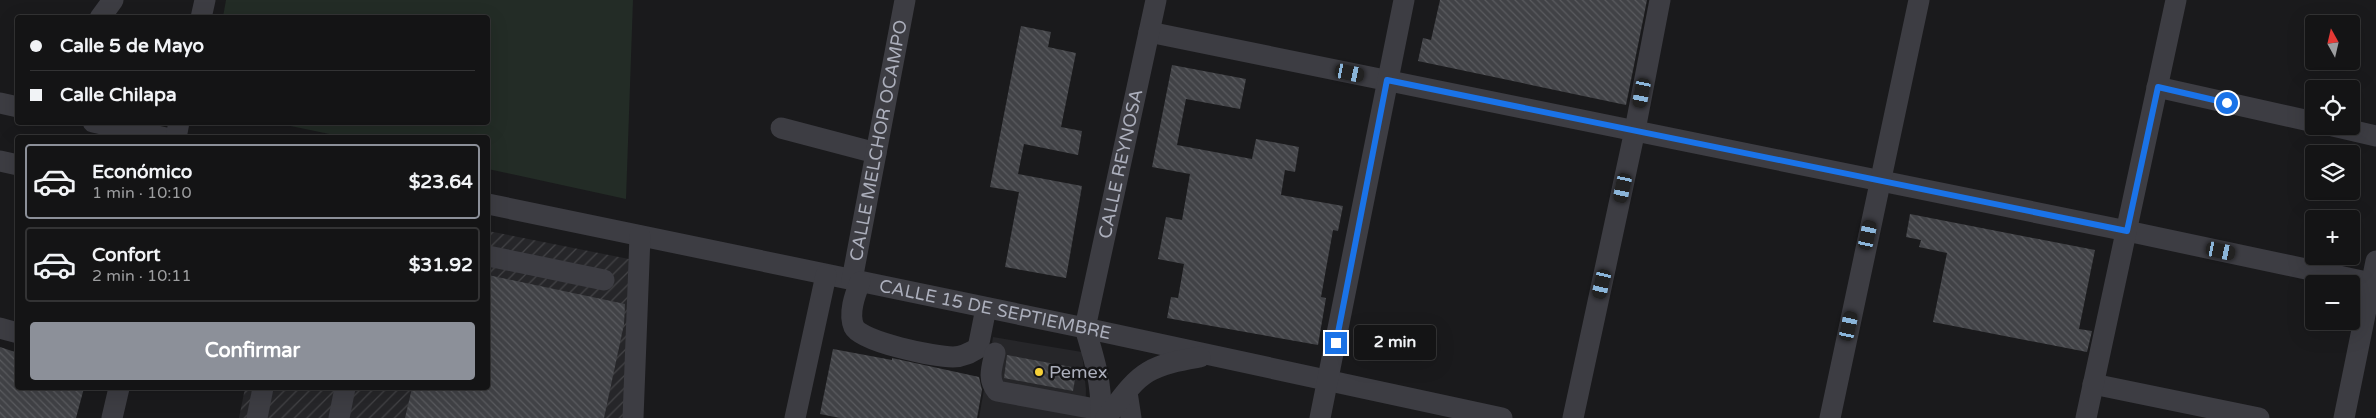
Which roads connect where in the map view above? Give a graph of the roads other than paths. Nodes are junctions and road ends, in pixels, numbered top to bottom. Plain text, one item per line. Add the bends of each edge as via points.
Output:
1 (113, 0) edge
2 (205, 0) edge
3 (905, 0) edge
4 (1156, 0) edge
5 (1404, 0) edge
6 (1660, 0) edge
7 (1919, 0) edge
8 (2176, 0) edge
9 (102, 15) edge
10 (202, 15) edge
11 (1149, 32) junction
12 (1387, 80) junction
13 (2158, 87) junction
14 (0, 103) edge
15 (15, 106) edge
16 (2305, 120) edge
17 (95, 125) edge
18 (107, 125) edge
19 (781, 128) dead end
20 (1635, 130) junction
21 (2360, 132) edge
22 (104, 135) edge
23 (152, 135) edge
24 (2376, 136) edge
25 (876, 153) junction
26 (0, 161) edge
27 (15, 164) edge
28 (1880, 180) junction
29 (490, 204) edge
30 (2127, 231) junction
31 (640, 236) junction
32 (490, 256) edge
33 (2376, 260) edge
34 (826, 275) junction
35 (604, 280) dead end
36 (856, 281) junction
37 (2374, 283) edge
38 (986, 308) junction
39 (0, 328) edge
40 (1085, 328) junction
41 (15, 332) edge
42 (995, 353) dead end
43 (1208, 355) junction
44 (1328, 381) junction
45 (2093, 384) junction
46 (119, 390) edge
47 (263, 390) edge
48 (345, 390) edge
49 (1127, 392) junction
50 (1103, 415) edge
51 (112, 418) edge
52 (257, 418) edge
53 (339, 418) edge
54 (633, 418) edge
55 (795, 418) edge
56 (1131, 418) edge
57 (1320, 418) edge
58 (1502, 418) edge
59 (1573, 418) edge
60 (1830, 418) edge
61 (2086, 418) edge
62 (2259, 418) edge
63 (2344, 418) edge

1 - 9 street
2 - 10 street
3 - 25 street, CALLE MELCHOR OCAMPO
4 - 11 street, CALLE REYNOSA
5 - 12 street
6 - 20 street
7 - 28 street
8 - 13 street
11 - 12 street
11 - 40 street, CALLE REYNOSA
12 - 20 street
12 - 44 street
13 - 16 street
13 - 30 street
14 - 15 street
17 - 22 street
18 - 23 street
19 - 25 street
20 - 28 street
20 - 59 street
21 - 24 street
25 - 36 street, CALLE MELCHOR OCAMPO
26 - 27 street
28 - 30 street
28 - 60 street
29 - 31 street, CALLE 15 DE SEPTIEMBRE
30 - 37 street
30 - 45 street
31 - 34 street, CALLE 15 DE SEPTIEMBRE
31 - 54 street
32 - 35 street
33 - 37 street
34 - 36 street, CALLE 15 DE SEPTIEMBRE
34 - 55 street, CALLE MELCHOR OCAMPO
36 - 38 street, CALLE 15 DE SEPTIEMBRE
36 - 38 street, CALLE MELCHOR OCAMPO via 852,306 854,327 861,335 882,343 953,357 966,355 978,348
37 - 63 street
38 - 40 street, CALLE 15 DE SEPTIEMBRE
39 - 41 street
40 - 43 street, CALLE 15 DE SEPTIEMBRE
40 - 50 street via 1099,374
42 - 50 street via 990,372 991,384 997,391
43 - 44 street, CALLE 15 DE SEPTIEMBRE
43 - 49 street via 1169,363 1148,372
44 - 57 street
44 - 58 street, CALLE 15 DE SEPTIEMBRE
45 - 61 street
45 - 62 street
46 - 51 street
47 - 52 street
48 - 53 street
49 - 50 street
49 - 56 street

